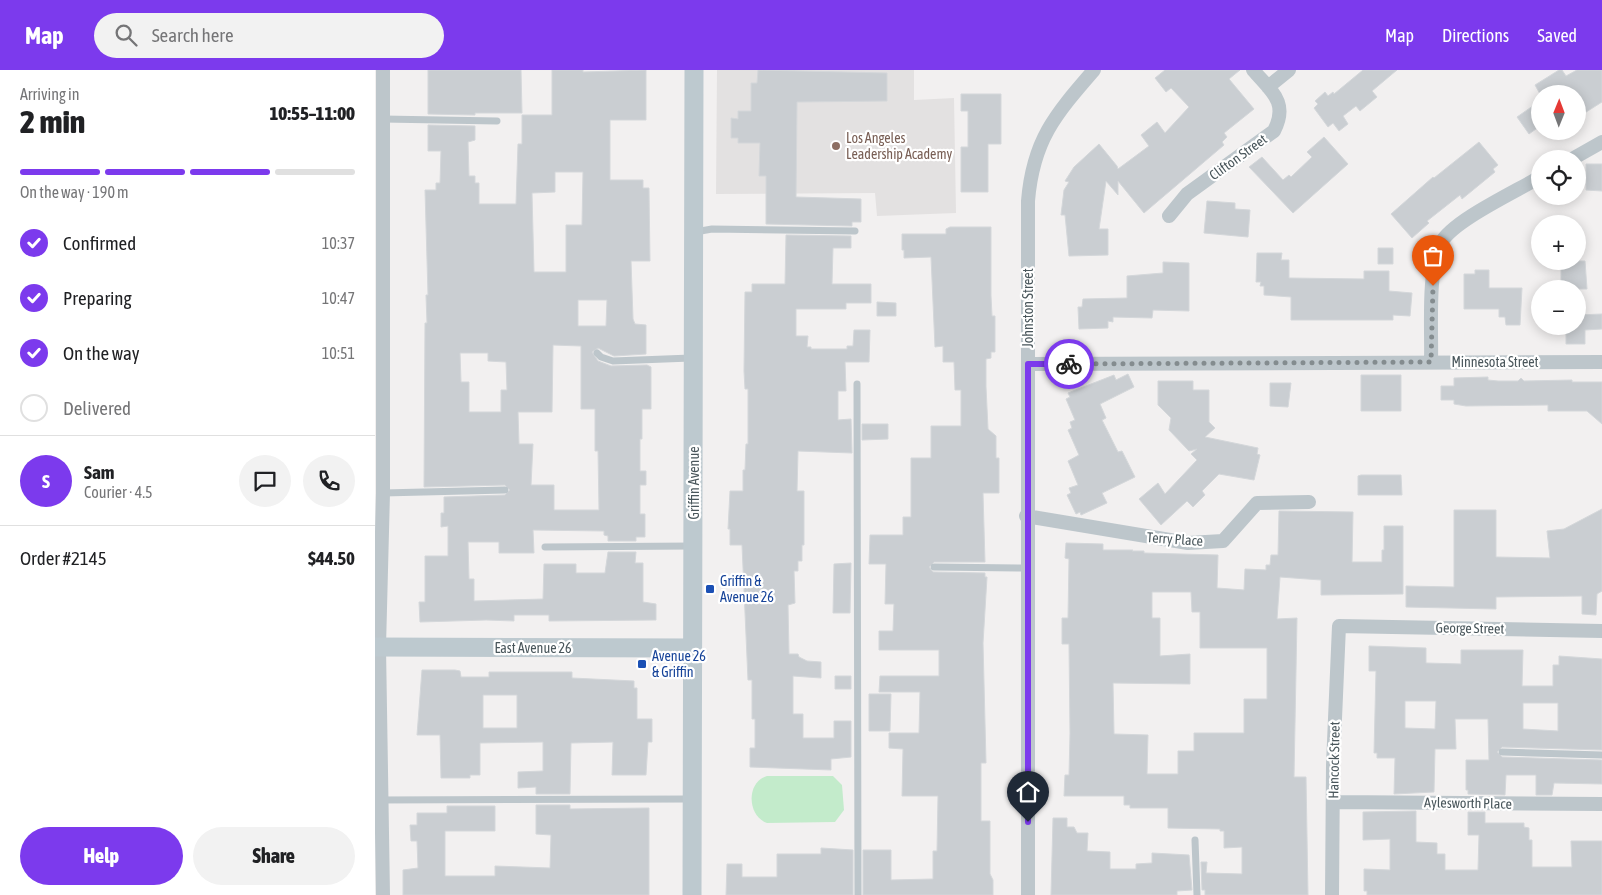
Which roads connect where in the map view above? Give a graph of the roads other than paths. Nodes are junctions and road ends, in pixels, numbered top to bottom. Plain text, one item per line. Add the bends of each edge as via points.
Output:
1 (383, 70) edge
2 (694, 70) edge
3 (1094, 70) edge
4 (1253, 70) edge
5 (1289, 70) edge
6 (1268, 87) junction
7 (383, 119) junction
8 (497, 121) dead end
9 (1602, 142) edge
10 (1586, 151) edge
11 (1531, 182) edge
12 (379, 193) edge
13 (1169, 216) dead end
14 (695, 232) junction
15 (855, 232) dead end
16 (597, 353) dead end
17 (694, 358) junction
18 (1431, 362) junction
19 (1602, 362) edge
20 (1028, 364) junction
21 (857, 384) dead end
22 (505, 490) dead end
23 (383, 493) junction
24 (1309, 502) dead end
25 (1026, 516) junction
26 (545, 546) dead end
27 (693, 546) junction
28 (934, 567) dead end
29 (1027, 568) junction
30 (1339, 626) joint
31 (1602, 631) edge
32 (377, 647) edge
33 (692, 648) junction
34 (1502, 752) dead end
35 (1602, 755) edge
36 (691, 799) junction
37 (379, 800) edge
38 (1334, 802) junction
39 (1602, 804) edge
40 (1195, 840) dead end
41 (383, 895) edge
42 (692, 895) edge
43 (858, 895) edge
44 (1028, 895) edge
45 (1197, 895) edge
46 (1332, 895) edge

1 - 7 street
2 - 14 street, Griffin Avenue
3 - 20 street, Johnston Street via 1050,125 1030,174
4 - 6 street, Clifton Street
5 - 6 street
6 - 13 street, Clifton Street via 1280,104 1281,118 1274,130 1187,194
7 - 8 lane
7 - 12 street
9 - 10 street
11 - 18 street via 1461,223 1442,242 1433,266
12 - 23 street
14 - 15 lane via 712,229
14 - 17 street, Griffin Avenue
16 - 17 lane via 613,361
17 - 27 street, Griffin Avenue
18 - 19 street, Minnesota Street
18 - 20 street, Minnesota Street
20 - 25 street, Johnston Street
21 - 43 lane
22 - 23 lane
23 - 32 street
24 - 25 street, Terry Place via 1257,503 1223,540 1188,542
25 - 29 street, Johnston Street
26 - 27 lane
27 - 33 street, Griffin Avenue
28 - 29 lane
29 - 44 street, Johnston Street
30 - 31 street, George Street
30 - 38 street, Hancock Street
32 - 33 street, East Avenue 26
32 - 37 street
33 - 36 street, Griffin Avenue
34 - 35 lane
36 - 37 lane
36 - 42 street, Griffin Avenue
37 - 41 street
38 - 39 street, Aylesworth Place
38 - 46 street, Hancock Street
40 - 45 lane

